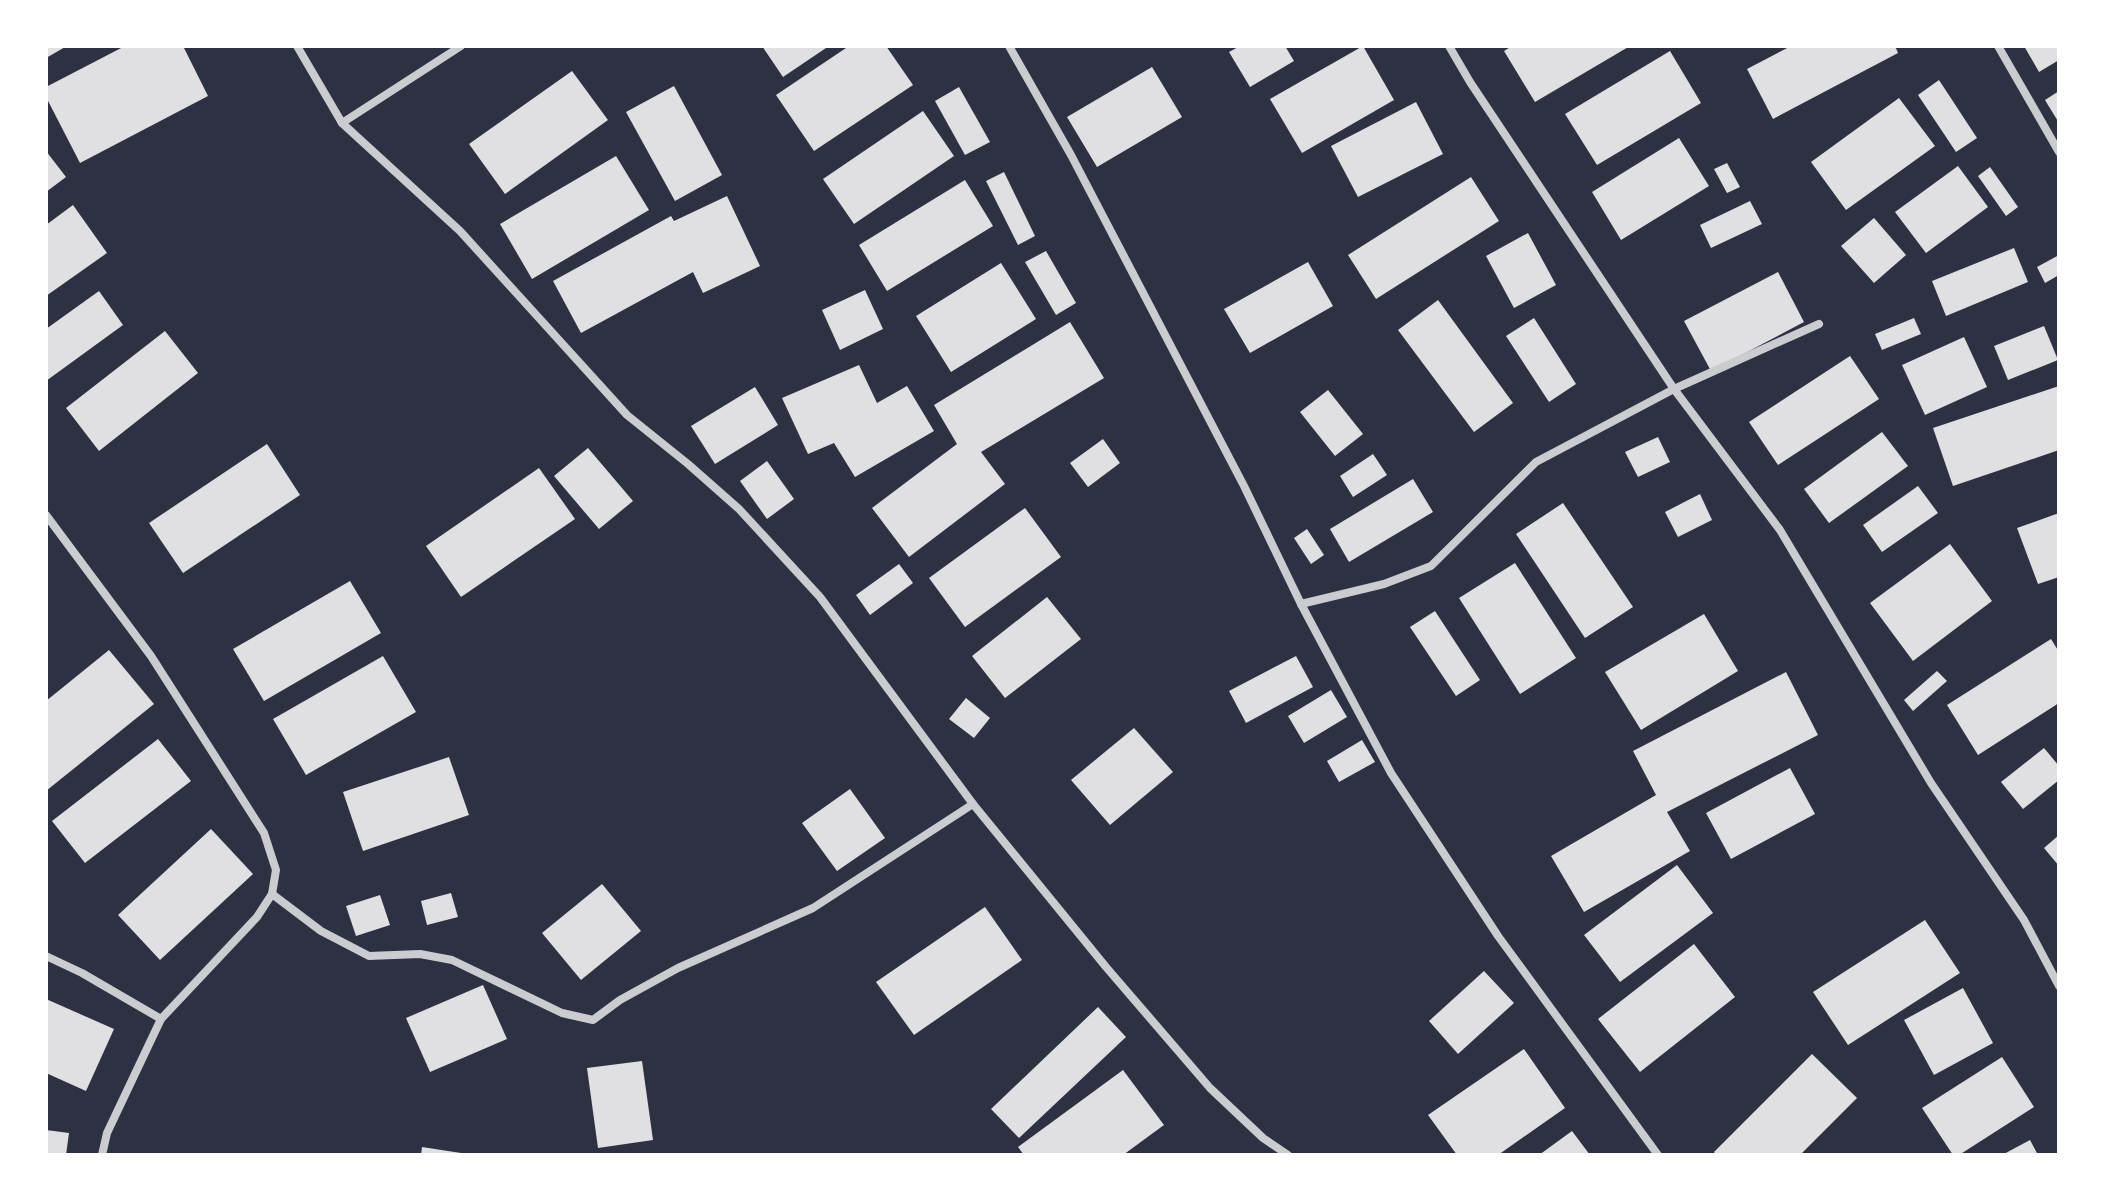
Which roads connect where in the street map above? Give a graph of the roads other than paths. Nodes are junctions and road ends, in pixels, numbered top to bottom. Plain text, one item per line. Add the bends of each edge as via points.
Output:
1 (297, 46) edge
2 (461, 46) edge
3 (1009, 46) edge
4 (1449, 46) edge
5 (1998, 46) edge
6 (342, 123) junction
7 (2059, 152) edge
8 (1819, 324) dead end
9 (1674, 389) junction
10 (46, 515) edge
11 (1301, 604) junction
12 (973, 804) junction
13 (272, 894) junction
14 (46, 956) edge
15 (2059, 986) edge
16 (161, 1019) junction
17 (102, 1155) edge
18 (1288, 1155) edge
19 (1658, 1155) edge

1 - 6 street
2 - 6 street
3 - 11 street via 1071,155
4 - 9 street
5 - 7 street
6 - 12 street via 460,231 627,415 739,509 820,597
8 - 9 street
9 - 11 street via 1536,462 1431,566 1384,584
9 - 15 street via 1780,530 1931,783 2024,920
10 - 13 street via 151,656 264,833 276,870
11 - 19 street via 1391,773 1498,936
12 - 13 street via 813,908 678,968 593,1020 562,1013 452,960 420,954 369,956 321,931
12 - 18 street via 1210,1088
13 - 16 street via 257,917
14 - 16 street
16 - 17 street via 107,1133

